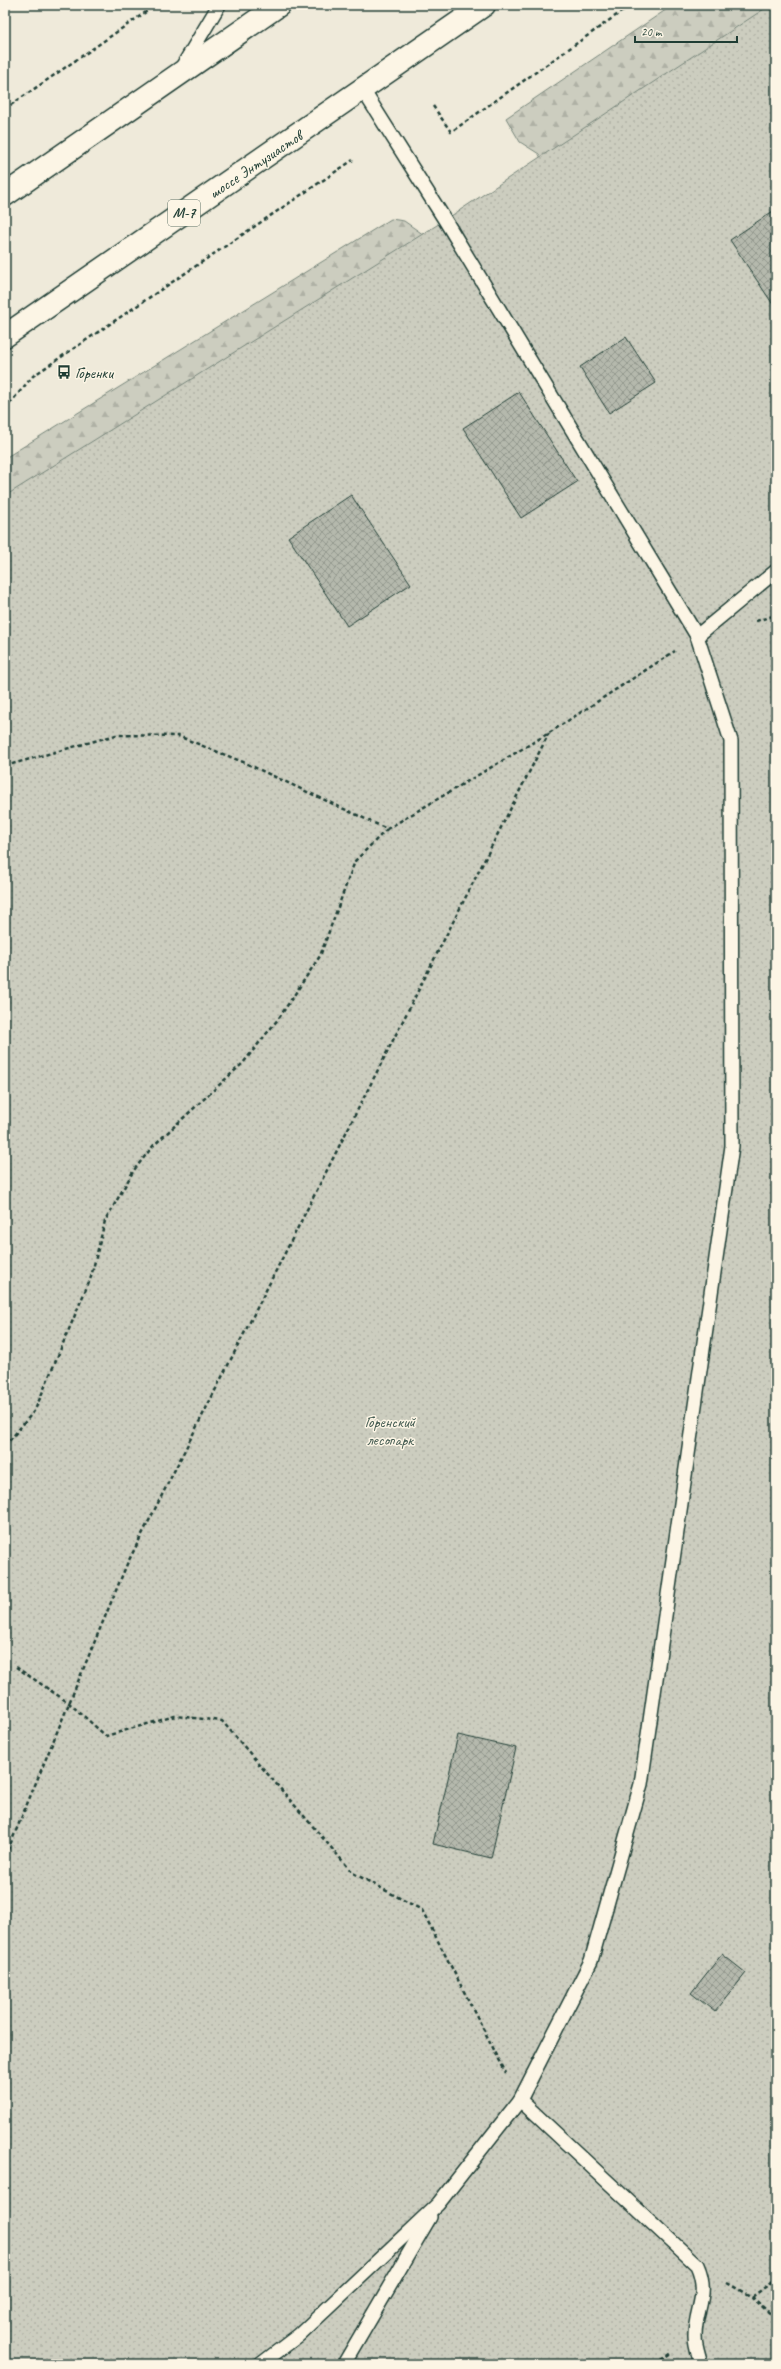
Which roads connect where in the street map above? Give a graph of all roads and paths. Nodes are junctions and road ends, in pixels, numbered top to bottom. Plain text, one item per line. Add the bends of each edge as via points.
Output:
1 (156, 5) edge
2 (219, 5) edge
3 (279, 5) edge
4 (484, 5) edge
5 (631, 5) edge
6 (177, 76) junction
7 (363, 90) junction
8 (434, 106) dead end
9 (5, 109) edge
10 (353, 160) dead end
11 (5, 196) edge
12 (5, 336) edge
13 (5, 408) edge
14 (776, 571) edge
15 (776, 615) edge
16 (755, 621) dead end
17 (698, 636) junction
18 (549, 733) junction
19 (5, 766) edge
20 (387, 829) junction
21 (5, 1446) edge
22 (16, 1667) dead end
23 (69, 1703) junction
24 (5, 1857) edge
25 (520, 2100) junction
26 (438, 2204) junction
27 (776, 2279) edge
28 (776, 2319) edge
29 (260, 2364) edge
30 (344, 2364) edge
31 (701, 2364) edge

1 - 9 path
2 - 6 lane
3 - 6 highway
4 - 7 highway, шоссе Энтузиастов / М-7
5 - 8 path via 451,132
6 - 11 highway
7 - 12 highway, шоссе Энтузиастов / М-7
7 - 17 lane
10 - 13 path via 34,376
14 - 17 lane
15 - 16 path
17 - 18 path
17 - 25 lane via 731,741 732,1146 640,1784 591,1961
18 - 20 path
18 - 23 path via 127,1564
19 - 20 path via 116,735 178,736 243,762
20 - 21 path via 355,861 320,956 279,1018 243,1063 153,1146 134,1170 105,1222 91,1276 36,1410
22 - 23 path
23 - 24 path
23 - 25 path via 106,1736 175,1716 222,1721 353,1873 422,1910
25 - 26 lane
25 - 31 lane via 697,2265 703,2289 695,2336
26 - 29 lane via 299,2335
26 - 30 lane
27 - 28 path via 752,2297

